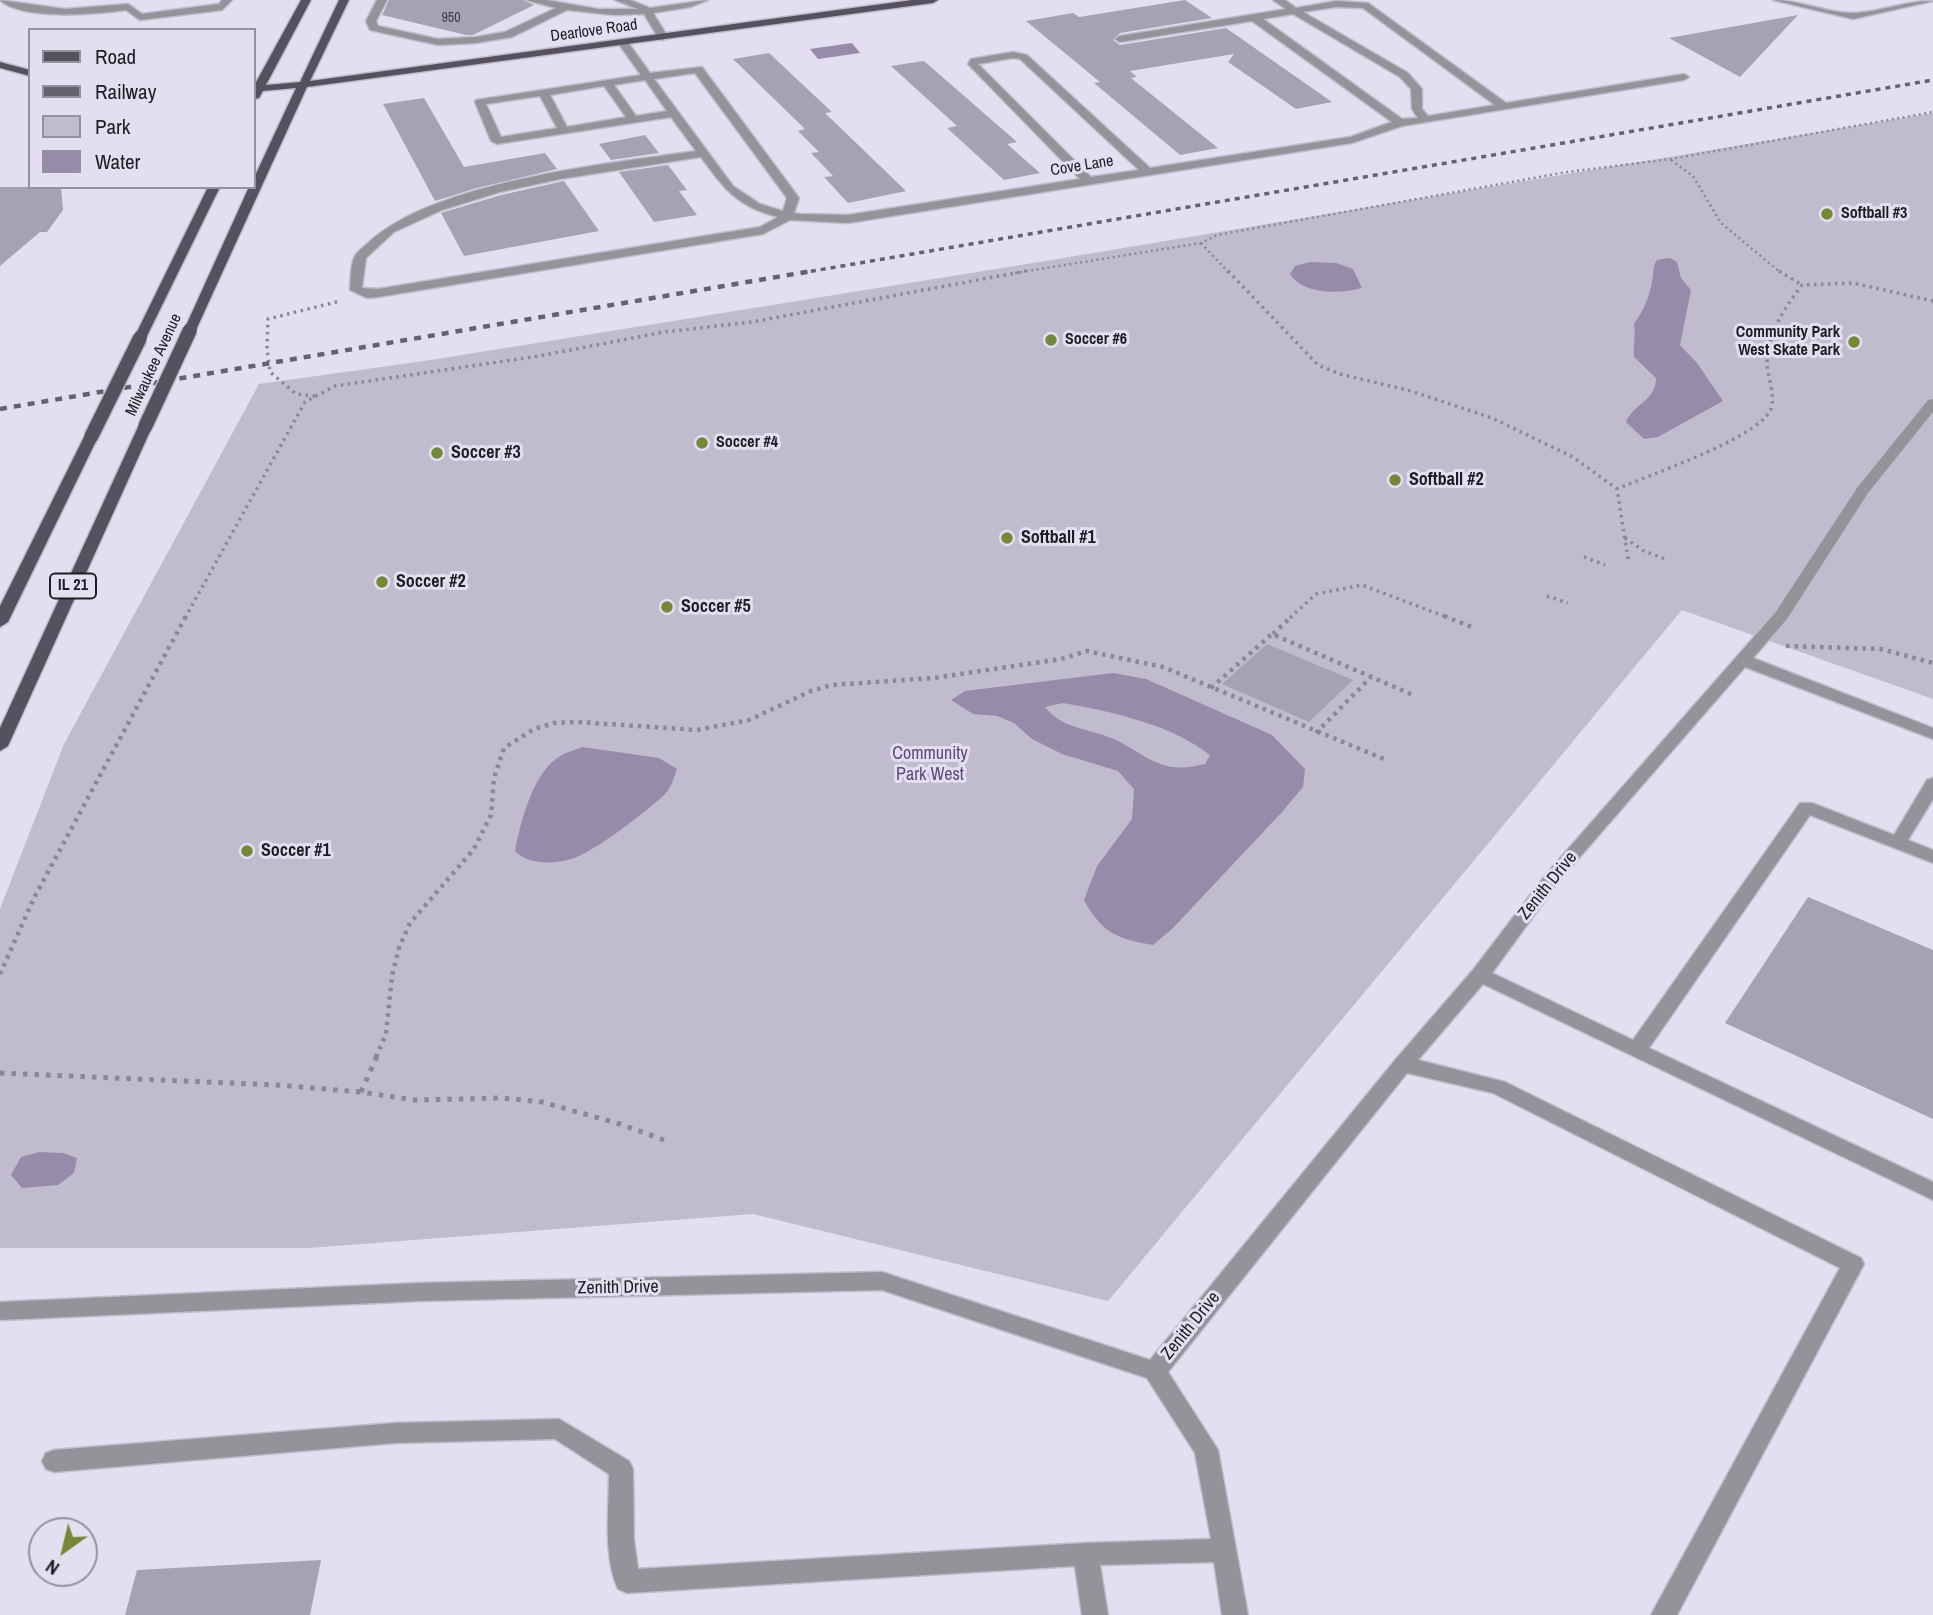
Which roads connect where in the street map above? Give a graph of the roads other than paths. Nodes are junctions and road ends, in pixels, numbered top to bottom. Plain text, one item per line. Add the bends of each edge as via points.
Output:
1 (2, 0) edge
2 (62, 0) edge
3 (227, 0) edge
4 (306, 0) edge
5 (344, 0) edge
6 (382, 0) edge
7 (531, 0) edge
8 (620, 0) edge
9 (703, 0) edge
10 (933, 0) edge
11 (1278, 0) edge
12 (1778, 0) edge
13 (1929, 0) edge
14 (897, 2) edge
15 (18, 5) junction
16 (565, 7) junction
17 (0, 12) edge
18 (648, 12) junction
19 (1296, 12) junction
20 (64, 14) junction
21 (1255, 18) junction
22 (663, 37) junction
23 (1120, 39) dead end
24 (623, 43) junction
25 (0, 65) edge
26 (28, 72) edge
27 (649, 78) junction
28 (1684, 78) dead end
29 (608, 84) junction
30 (304, 86) junction
31 (256, 90) edge
32 (256, 92) edge
33 (544, 93) junction
34 (1504, 107) junction
35 (675, 113) junction
36 (633, 120) junction
37 (1425, 120) junction
38 (1401, 123) junction
39 (564, 130) junction
40 (704, 153) junction
41 (1148, 172) junction
42 (1088, 181) junction
43 (256, 183) edge
44 (213, 189) edge
45 (253, 189) edge
46 (787, 217) junction
47 (1933, 403) edge
48 (0, 622) edge
49 (1742, 660) junction
50 (1933, 734) edge
51 (0, 746) edge
52 (1933, 784) edge
53 (1898, 843) junction
54 (1933, 857) edge
55 (1480, 975) junction
56 (1637, 1050) junction
57 (1403, 1064) junction
58 (1933, 1192) edge
59 (0, 1311) edge
60 (1155, 1371) junction
61 (54, 1461) dead end
62 (1225, 1550) junction
63 (1086, 1554) junction
64 (1095, 1615) edge
65 (1235, 1615) edge
66 (1664, 1615) edge

1 - 15 street
2 - 20 street
3 - 20 street via 222,7 140,17 133,5
4 - 31 main road
5 - 30 main road, Milwaukee Avenue / IL 21
6 - 16 street via 371,21 374,28 438,42 508,35
7 - 16 street
8 - 18 street
9 - 18 street
10 - 14 main road, Dearlove Road
11 - 19 street
12 - 13 street via 1853,16
14 - 22 main road, Dearlove Road
15 - 17 street
15 - 20 street
16 - 18 street via 606,14
18 - 22 street
19 - 21 street
19 - 34 street via 1336,4 1365,5
19 - 37 street via 1413,83 1418,92 1417,108
21 - 23 street
21 - 38 street
22 - 24 main road, Dearlove Road
24 - 27 street, Cove Lane
24 - 30 main road, Dearlove Road
25 - 26 main road
27 - 29 street
27 - 35 street, Cove Lane
27 - 46 street via 698,69 793,198
28 - 34 street, Cove Lane
29 - 33 street
29 - 36 street
30 - 32 main road, Dearlove Road
30 - 43 main road, Milwaukee Avenue / IL 21, bridge
33 - 39 street
33 - 39 street via 480,102 498,141
34 - 37 street, Cove Lane
35 - 36 street
35 - 40 street, Cove Lane
36 - 39 street
37 - 38 street, Cove Lane
38 - 41 street, Cove Lane via 1352,140
40 - 46 street, Cove Lane via 743,200
40 - 46 street via 504,187 435,206 368,246 356,265 356,290 367,294 763,230
41 - 42 street, Cove Lane
41 - 42 street via 1023,57 975,61 973,64
42 - 46 street, Cove Lane via 848,219
44 - 48 main road, Milwaukee Avenue / IL 21, bridge
45 - 51 main road, Milwaukee Avenue / IL 21, bridge
47 - 49 street, Zenith Drive via 1862,491 1781,616
49 - 50 street
49 - 55 street, Zenith Drive via 1553,877
52 - 53 street
53 - 54 street
53 - 56 street via 1806,807
55 - 56 street
55 - 57 street, Zenith Drive
56 - 58 street
57 - 60 street, Zenith Drive
57 - 66 street via 1498,1087 1853,1264
59 - 60 street, Zenith Drive via 420,1292 882,1281
60 - 62 street via 1206,1450
61 - 63 street via 394,1433 559,1429 621,1469 627,1581
62 - 63 street
62 - 65 street
63 - 64 street

